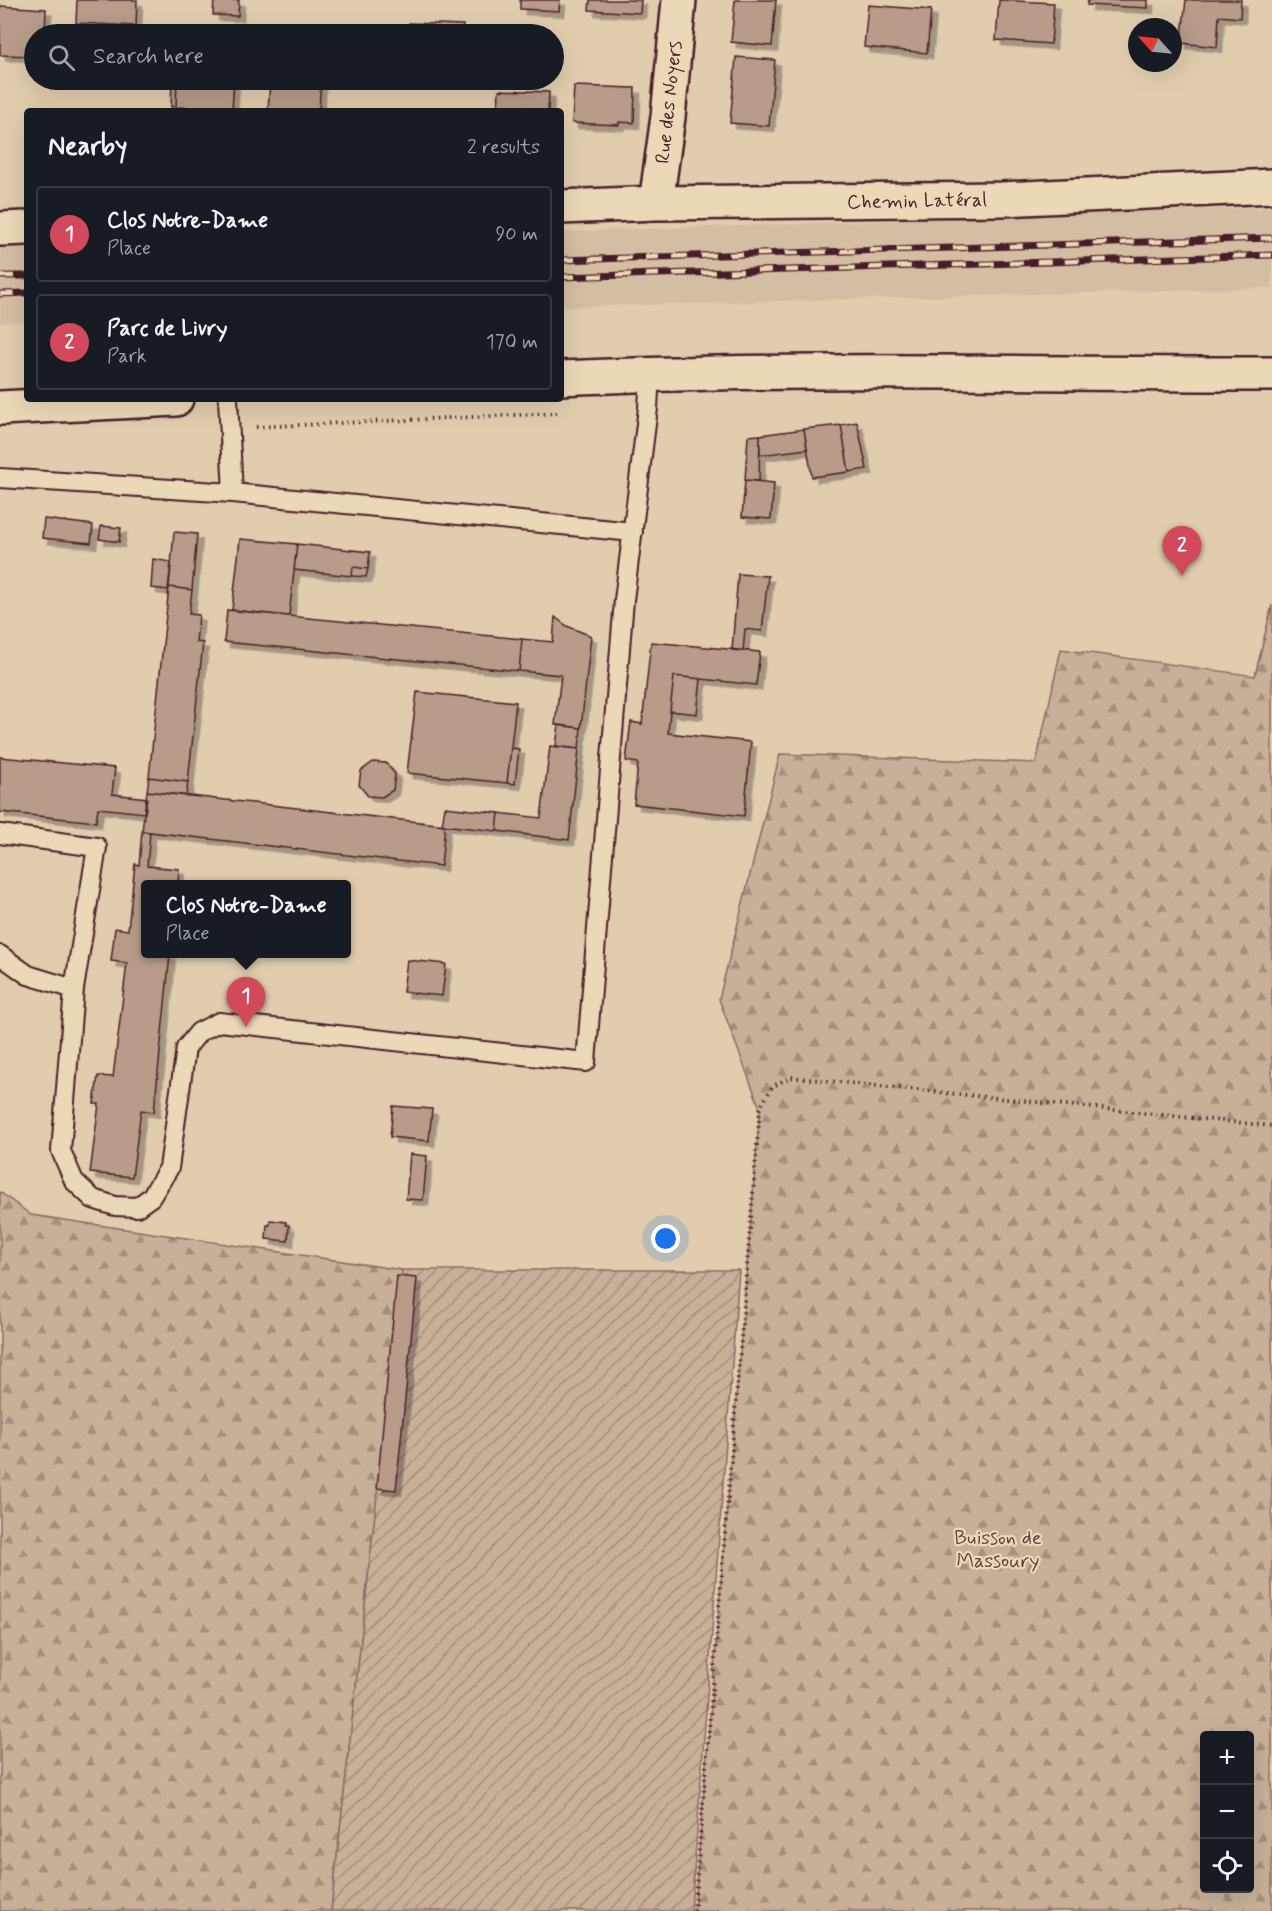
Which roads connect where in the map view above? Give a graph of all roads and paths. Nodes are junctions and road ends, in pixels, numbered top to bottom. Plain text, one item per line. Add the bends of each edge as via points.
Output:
1 (679, 0) edge
2 (1272, 186) edge
3 (656, 203) junction
4 (564, 207) edge
5 (24, 228) edge
6 (0, 230) edge
7 (650, 374) junction
8 (1272, 374) edge
9 (564, 378) edge
10 (117, 402) edge
11 (228, 402) edge
12 (0, 408) edge
13 (0, 478) edge
14 (233, 493) junction
15 (633, 532) junction
16 (0, 834) edge
17 (0, 955) edge
18 (75, 989) junction
19 (1272, 1126) edge
20 (694, 1911) edge

1 - 3 street, Rue des Noyers
2 - 3 street, Chemin Latéral via 1002,200
3 - 4 street, Chemin Latéral
5 - 6 street
7 - 8 street
7 - 9 street
7 - 15 lane
10 - 12 street
11 - 14 lane
13 - 14 lane
14 - 15 lane
15 - 18 lane via 586,1062 219,1022 199,1032 186,1048 169,1168 151,1197 137,1207 115,1206 93,1199 74,1181 61,1150
16 - 18 lane via 97,847
17 - 18 lane via 28,975
19 - 20 path via 790,1077 772,1087 760,1108

